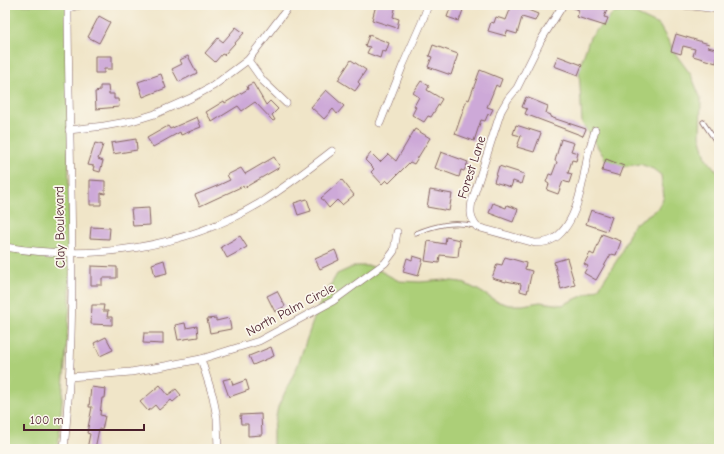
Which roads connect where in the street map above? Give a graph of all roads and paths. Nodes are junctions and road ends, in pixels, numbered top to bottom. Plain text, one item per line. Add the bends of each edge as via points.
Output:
1 (80, 5) edge
2 (290, 5) edge
3 (428, 5) edge
4 (563, 5) edge
5 (683, 5) edge
6 (68, 6) edge
7 (718, 8) edge
8 (248, 60) junction
9 (286, 103) dead end
10 (703, 122) dead end
11 (380, 123) dead end
12 (69, 130) junction
13 (595, 130) dead end
14 (719, 146) edge
15 (332, 151) dead end
16 (477, 227) junction
17 (397, 232) dead end
18 (416, 232) dead end
19 (5, 247) edge
20 (72, 252) junction
21 (201, 359) junction
22 (70, 377) junction
23 (64, 449) edge
24 (218, 449) edge

1 - 6 street
2 - 8 street
3 - 11 street
4 - 16 street, Forest Lane via 501,112 472,201 470,216
5 - 7 street
6 - 12 street, Clay Boulevard
8 - 9 street via 263,81
8 - 12 street via 213,86 167,110 132,121
10 - 14 lane
12 - 20 street, Clay Boulevard
13 - 16 street via 580,195 567,226 557,236 544,243 535,243
15 - 20 street via 281,190 215,225 180,238 145,246
16 - 18 lane via 463,223 448,223
17 - 21 street, North Palm Circle via 394,251 385,263 333,301 259,341
19 - 20 street via 36,252
20 - 22 street, Clay Boulevard
21 - 22 street, North Palm Circle via 131,372
21 - 24 street via 217,418
22 - 23 street, Clay Boulevard

